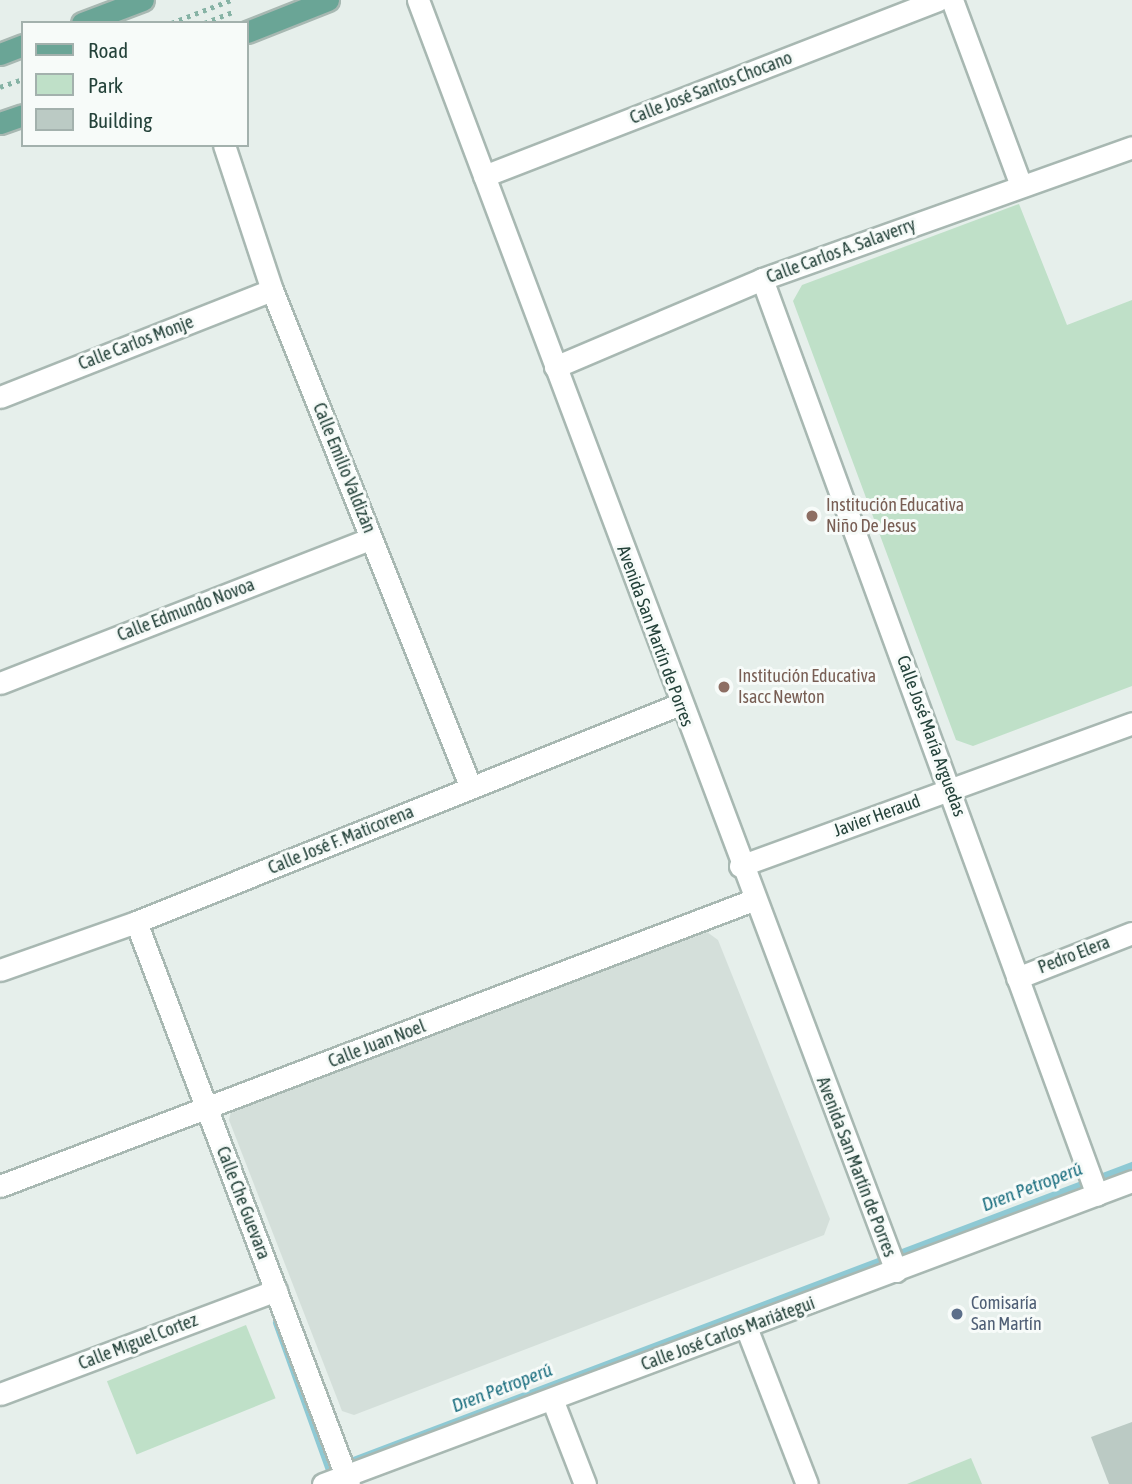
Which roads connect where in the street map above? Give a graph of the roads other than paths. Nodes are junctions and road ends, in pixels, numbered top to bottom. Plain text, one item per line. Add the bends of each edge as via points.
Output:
1 (143, 0) edge
2 (328, 0) edge
3 (418, 0) edge
4 (938, 0) edge
5 (952, 0) edge
6 (87, 21) edge
7 (248, 32) edge
8 (21, 46) edge
9 (0, 54) edge
10 (21, 115) edge
11 (0, 123) edge
12 (225, 147) edge
13 (1132, 147) edge
14 (484, 177) junction
15 (1021, 186) junction
16 (762, 279) junction
17 (272, 290) junction
18 (555, 367) junction
19 (0, 397) edge
20 (372, 538) junction
21 (0, 683) edge
22 (680, 704) junction
23 (1132, 723) edge
24 (471, 788) junction
25 (951, 789) junction
26 (740, 866) junction
27 (753, 900) junction
28 (136, 922) junction
29 (1132, 933) edge
30 (0, 970) edge
31 (1017, 978) junction
32 (207, 1109) junction
33 (1132, 1181) edge
34 (0, 1186) edge
35 (1097, 1195) junction
36 (896, 1271) junction
37 (276, 1290) junction
38 (746, 1327) junction
39 (0, 1394) edge
40 (552, 1399) junction
41 (348, 1480) edge
42 (323, 1484) edge
43 (585, 1484) edge
44 (807, 1484) edge

1 - 6 main road
2 - 7 main road
3 - 14 street, Avenida San Martín de Porres
4 - 14 street, Calle José Santos Chocano
5 - 15 street
8 - 9 main road
10 - 11 main road
12 - 17 street, Calle Emilio Valdizán
13 - 15 street, Calle Carlos A. Salaverry
14 - 18 street, Avenida San Martín de Porres
15 - 16 street, Calle Carlos A. Salaverry
16 - 18 street, Calle Carlos A. Salaverry
16 - 25 street, Calle José María Arguedas
17 - 19 street, Calle Carlos Monje
17 - 20 street, Calle Emilio Valdizán
18 - 22 street, Avenida San Martín de Porres
20 - 21 street, Calle Edmundo Novoa
20 - 24 street, Calle Emilio Valdizán
22 - 24 street, Calle José F. Maticorena
22 - 26 street, Avenida San Martín de Porres
23 - 25 street, Javier Heraud
24 - 28 street, Calle José F. Maticorena
25 - 26 street, Javier Heraud
25 - 31 street, Calle José María Arguedas
26 - 27 street, Avenida San Martín de Porres
27 - 32 street, Calle Juan Noel
27 - 36 street, Avenida San Martín de Porres
28 - 30 street, Calle José F. Maticorena
28 - 32 street, Calle Che Guevara
29 - 31 street, Pedro Elera
31 - 35 street, Calle José María Arguedas
32 - 34 street, Calle Juan Noel
32 - 37 street, Calle Che Guevara
33 - 35 street, Calle José Carlos Mariátegui
35 - 36 street, Calle José Carlos Mariátegui
36 - 38 street, Calle José Carlos Mariátegui
37 - 39 street, Calle Miguel Cortez
37 - 41 street, Calle Che Guevara
38 - 40 street, Calle José Carlos Mariátegui
38 - 44 street
40 - 41 street, Calle José Carlos Mariátegui
40 - 43 street
41 - 42 street, Calle José Carlos Mariátegui

